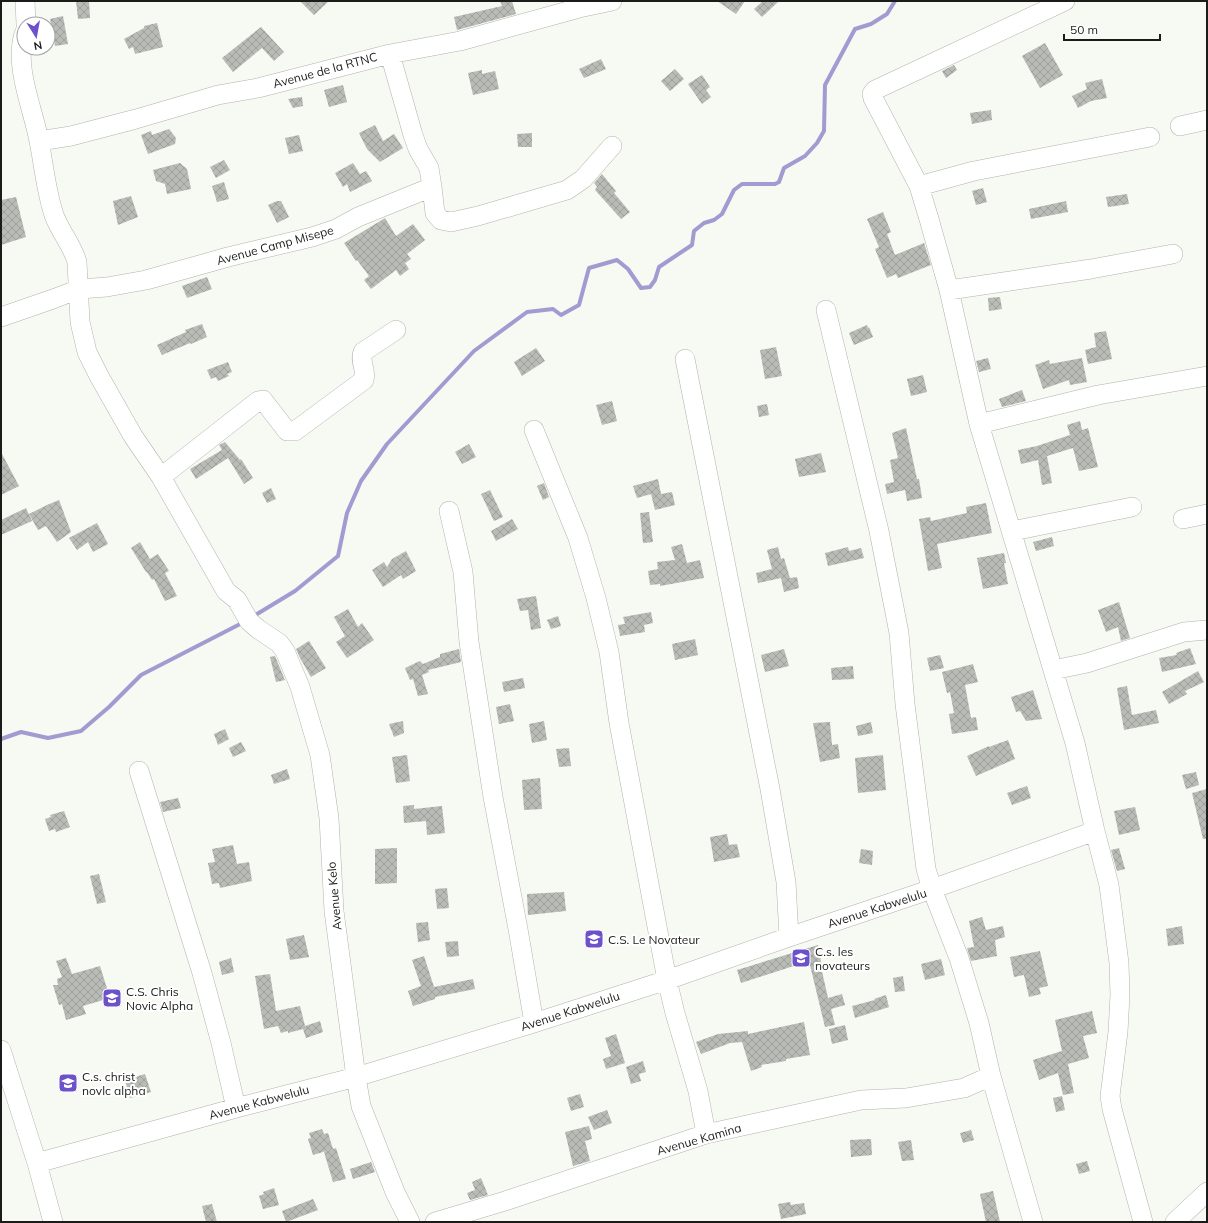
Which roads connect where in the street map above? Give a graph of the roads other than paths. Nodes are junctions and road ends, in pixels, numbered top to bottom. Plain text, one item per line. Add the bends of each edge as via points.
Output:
1 (24, 1) edge
2 (612, 1) edge
3 (1065, 1) edge
4 (25, 16) edge
5 (390, 54) junction
6 (21, 56) edge
7 (1207, 120) edge
8 (1180, 126) dead end
9 (1150, 137) dead end
10 (39, 141) junction
11 (612, 146) dead end
12 (919, 186) junction
13 (432, 187) junction
14 (1173, 254) dead end
15 (79, 289) junction
16 (949, 290) junction
17 (826, 310) dead end
18 (1, 317) edge
19 (396, 330) dead end
20 (685, 359) dead end
21 (1207, 376) edge
22 (979, 424) junction
23 (534, 430) dead end
24 (161, 477) junction
25 (1132, 507) dead end
26 (449, 511) dead end
27 (1207, 514) edge
28 (1183, 519) dead end
29 (1012, 531) junction
30 (1207, 630) edge
31 (1053, 670) junction
32 (139, 771) dead end
33 (1095, 831) junction
34 (932, 889) junction
35 (789, 937) junction
36 (667, 980) junction
37 (534, 1023) junction
38 (1, 1050) edge
39 (5, 1076) edge
40 (991, 1076) junction
41 (356, 1077) junction
42 (236, 1108) junction
43 (706, 1134) junction
44 (36, 1163) junction
45 (1207, 1192) edge
46 (53, 1222) edge
47 (410, 1222) edge
48 (435, 1222) edge
49 (1033, 1222) edge
50 (1143, 1222) edge
51 (1175, 1222) edge

1 - 4 street
2 - 5 street, Avenue de la RTNC via 460,41
3 - 12 street via 875,90 873,98
5 - 10 street, Avenue de la RTNC via 258,88 218,95 71,136
5 - 13 street via 413,135 429,168
6 - 10 street, Avenue Kelo
7 - 8 street
9 - 12 street via 974,171
10 - 15 street, Avenue Kelo via 49,198 55,218 74,252 79,271
11 - 13 street via 583,179 567,190 478,216 451,222 441,220 435,213
12 - 16 street
13 - 15 street, Avenue Camp Misepe via 312,237 146,280
14 - 16 street
15 - 18 street, Avenue Camp Misepe
15 - 24 street, Avenue Kelo via 80,322 88,352 133,436
16 - 22 street
17 - 34 street via 879,531 899,633 905,704 926,869
19 - 24 street via 363,352 361,357 364,380 295,431 287,431 263,400 258,401
20 - 35 street via 780,844 786,882
21 - 22 street via 1098,395
22 - 29 street
23 - 36 street via 578,538 596,598 609,652 619,723
24 - 41 street, Avenue Kelo via 226,591 237,600 249,621 280,643 300,687 320,755 329,818 334,911
25 - 29 street
26 - 37 street via 463,572 469,642 493,797
27 - 28 street
29 - 31 street
30 - 31 street via 1184,632 1087,663
31 - 33 street via 1075,744
32 - 42 street via 202,973
33 - 34 street, Avenue Kabwelulu
33 - 50 street via 1109,885 1119,963 1118,1032 1110,1096
34 - 35 street, Avenue Kabwelulu
34 - 40 street via 959,958 980,1023
35 - 36 street, Avenue Kabwelulu
36 - 37 street, Avenue Kabwelulu
36 - 43 street via 698,1091
37 - 41 street, Avenue Kabwelulu
38 - 39 street
39 - 44 street
40 - 43 street, Avenue Kamina via 964,1088 906,1098 861,1100
40 - 49 street
41 - 42 street, Avenue Kabwelulu
41 - 47 street, Avenue Kelo via 361,1106 395,1192
42 - 44 street, Avenue Kabwelulu
43 - 48 street, Avenue Kamina
44 - 46 street
45 - 51 street

